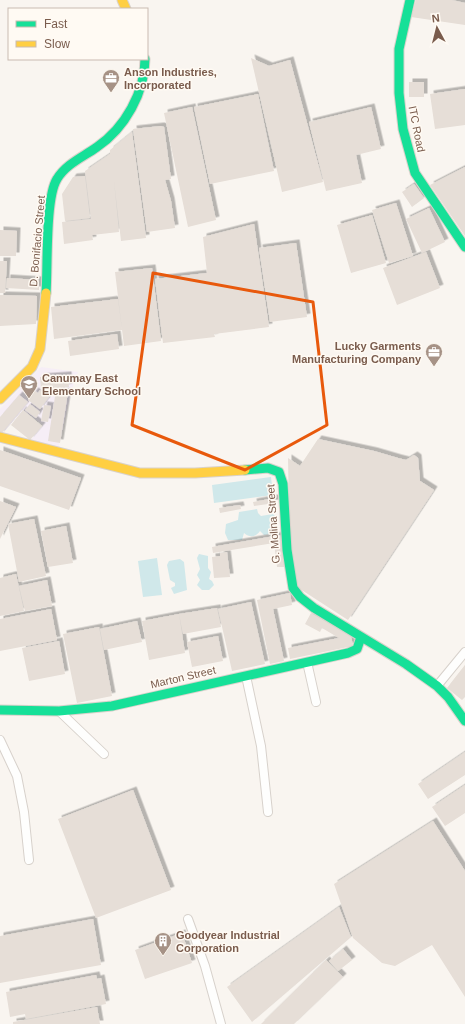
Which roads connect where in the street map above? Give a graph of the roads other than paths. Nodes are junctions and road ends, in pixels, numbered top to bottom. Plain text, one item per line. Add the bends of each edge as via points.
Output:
1 (410, 0) edge
2 (145, 60) edge
3 (465, 247) edge
4 (0, 399) edge
5 (0, 437) edge
6 (361, 638) junction
7 (465, 652) edge
8 (307, 662) junction
9 (246, 676) junction
10 (437, 686) junction
11 (316, 702) dead end
12 (0, 710) edge
13 (59, 711) junction
14 (465, 721) edge
15 (0, 740) edge
16 (104, 754) dead end
17 (268, 812) dead end
18 (29, 860) dead end
19 (188, 919) dead end
20 (221, 1024) edge

1 - 3 street, ITC Road via 399,49 399,93 403,129 415,173
2 - 4 street, D. Bonifacio Street via 143,81 119,128 102,144 64,170 56,181 51,206 40,349 32,367
5 - 6 street, G. Molina Street via 140,473 274,469 282,478 289,573 293,588 314,608
6 - 8 street, Marton Street via 354,651
6 - 10 street, G. Molina Street via 406,664
7 - 10 street
8 - 9 street, Marton Street
8 - 11 street
9 - 13 street, Marton Street via 112,706
9 - 17 street via 261,746
10 - 14 street, G. Molina Street
12 - 13 street, Marton Street
13 - 16 street
15 - 18 street via 17,776
19 - 20 street

